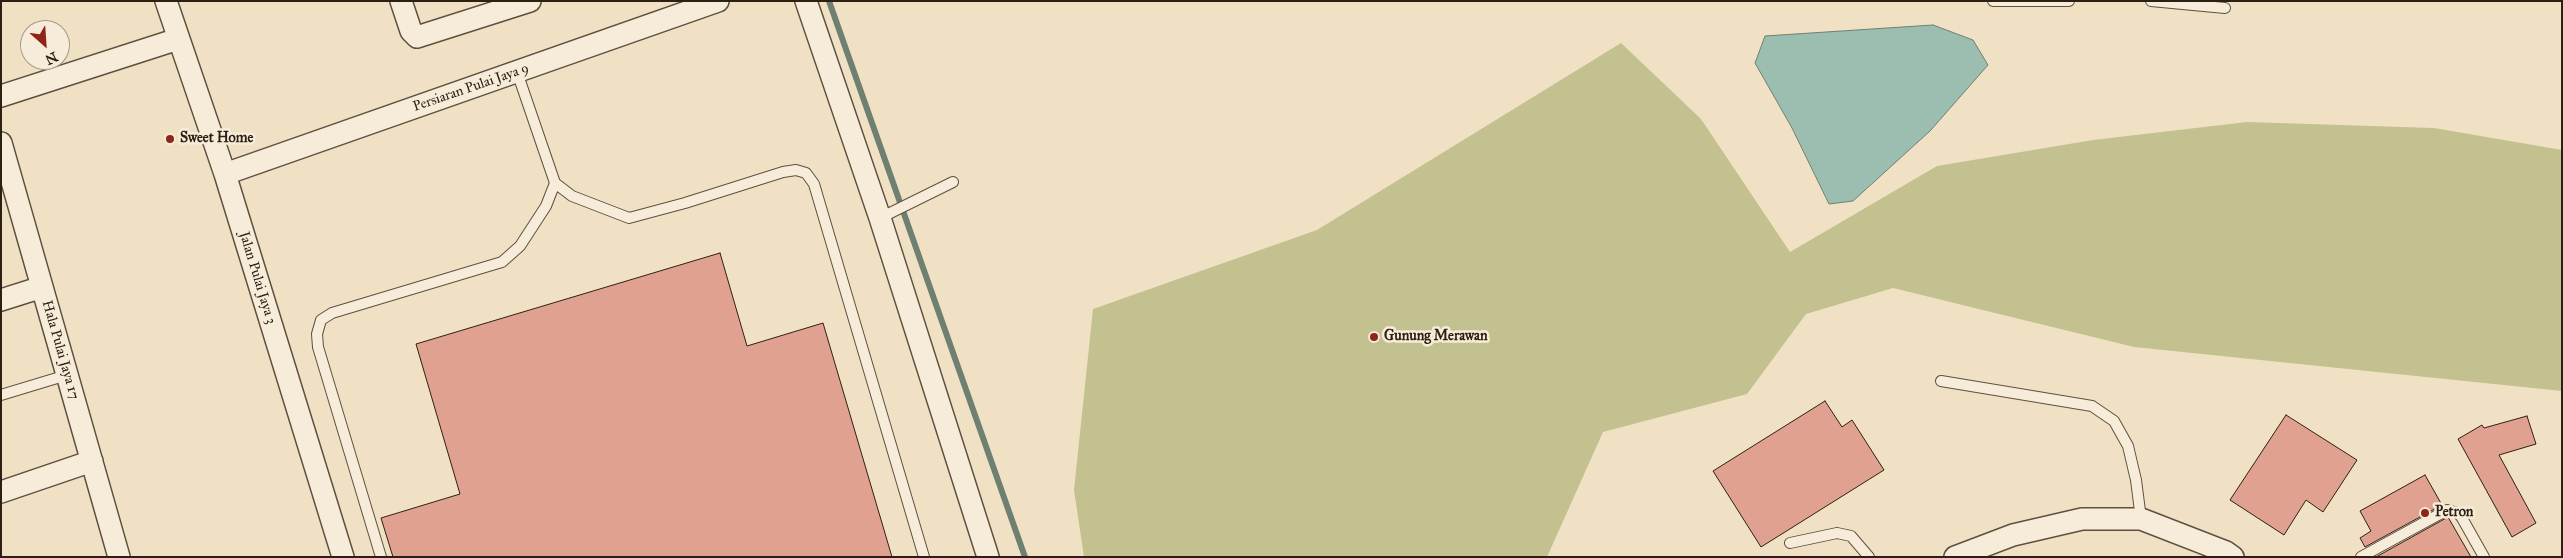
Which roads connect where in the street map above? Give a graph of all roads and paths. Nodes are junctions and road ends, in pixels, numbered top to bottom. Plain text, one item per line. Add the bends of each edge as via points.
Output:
1 (166, 1) edge
2 (401, 1) edge
3 (530, 1) edge
4 (718, 1) edge
5 (806, 1) edge
6 (1993, 1) edge
7 (2070, 1) edge
8 (2152, 1) edge
9 (2225, 8) dead end
10 (178, 39) junction
11 (517, 72) junction
12 (1, 96) edge
13 (1, 143) edge
14 (225, 174) junction
15 (953, 182) dead end
16 (555, 184) junction
17 (880, 218) junction
18 (42, 287) junction
19 (1, 300) edge
20 (67, 375) junction
21 (1941, 381) dead end
22 (1, 395) edge
23 (92, 461) junction
24 (1, 492) edge
25 (2141, 519) junction
26 (1790, 543) dead end
27 (119, 557) edge
28 (343, 557) edge
29 (381, 557) edge
30 (924, 557) edge
31 (988, 557) edge
32 (1869, 557) edge
33 (1955, 557) edge
34 (2233, 557) edge
35 (2361, 557) edge
36 (2484, 557) edge

1 - 10 street, Jalan Pulai Jaya 3
2 - 3 street via 411,31 417,37
4 - 11 street, Persiaran Pulai Jaya 9
5 - 17 street
6 - 7 lane
8 - 9 lane
10 - 12 street
10 - 14 street, Jalan Pulai Jaya 3
11 - 14 street, Persiaran Pulai Jaya 9
11 - 16 lane
13 - 18 street, Hala Pulai Jaya 17 via 12,195
14 - 28 street, Jalan Pulai Jaya 3
15 - 17 lane
16 - 29 lane via 546,206 528,234 502,262 332,313 321,320 318,347
16 - 30 lane via 572,196 629,218 783,172 796,170 806,173 814,184
17 - 31 street
18 - 19 street
18 - 20 street, Hala Pulai Jaya 17
20 - 22 lane
20 - 23 street, Hala Pulai Jaya 17
21 - 25 lane via 2092,406 2114,421 2128,446
23 - 24 street
23 - 27 street, Hala Pulai Jaya 17
25 - 33 street via 2082,519 2013,535
25 - 34 street
26 - 32 lane via 1836,533 1851,536
35 - 36 lane via 2447,510 2462,518

